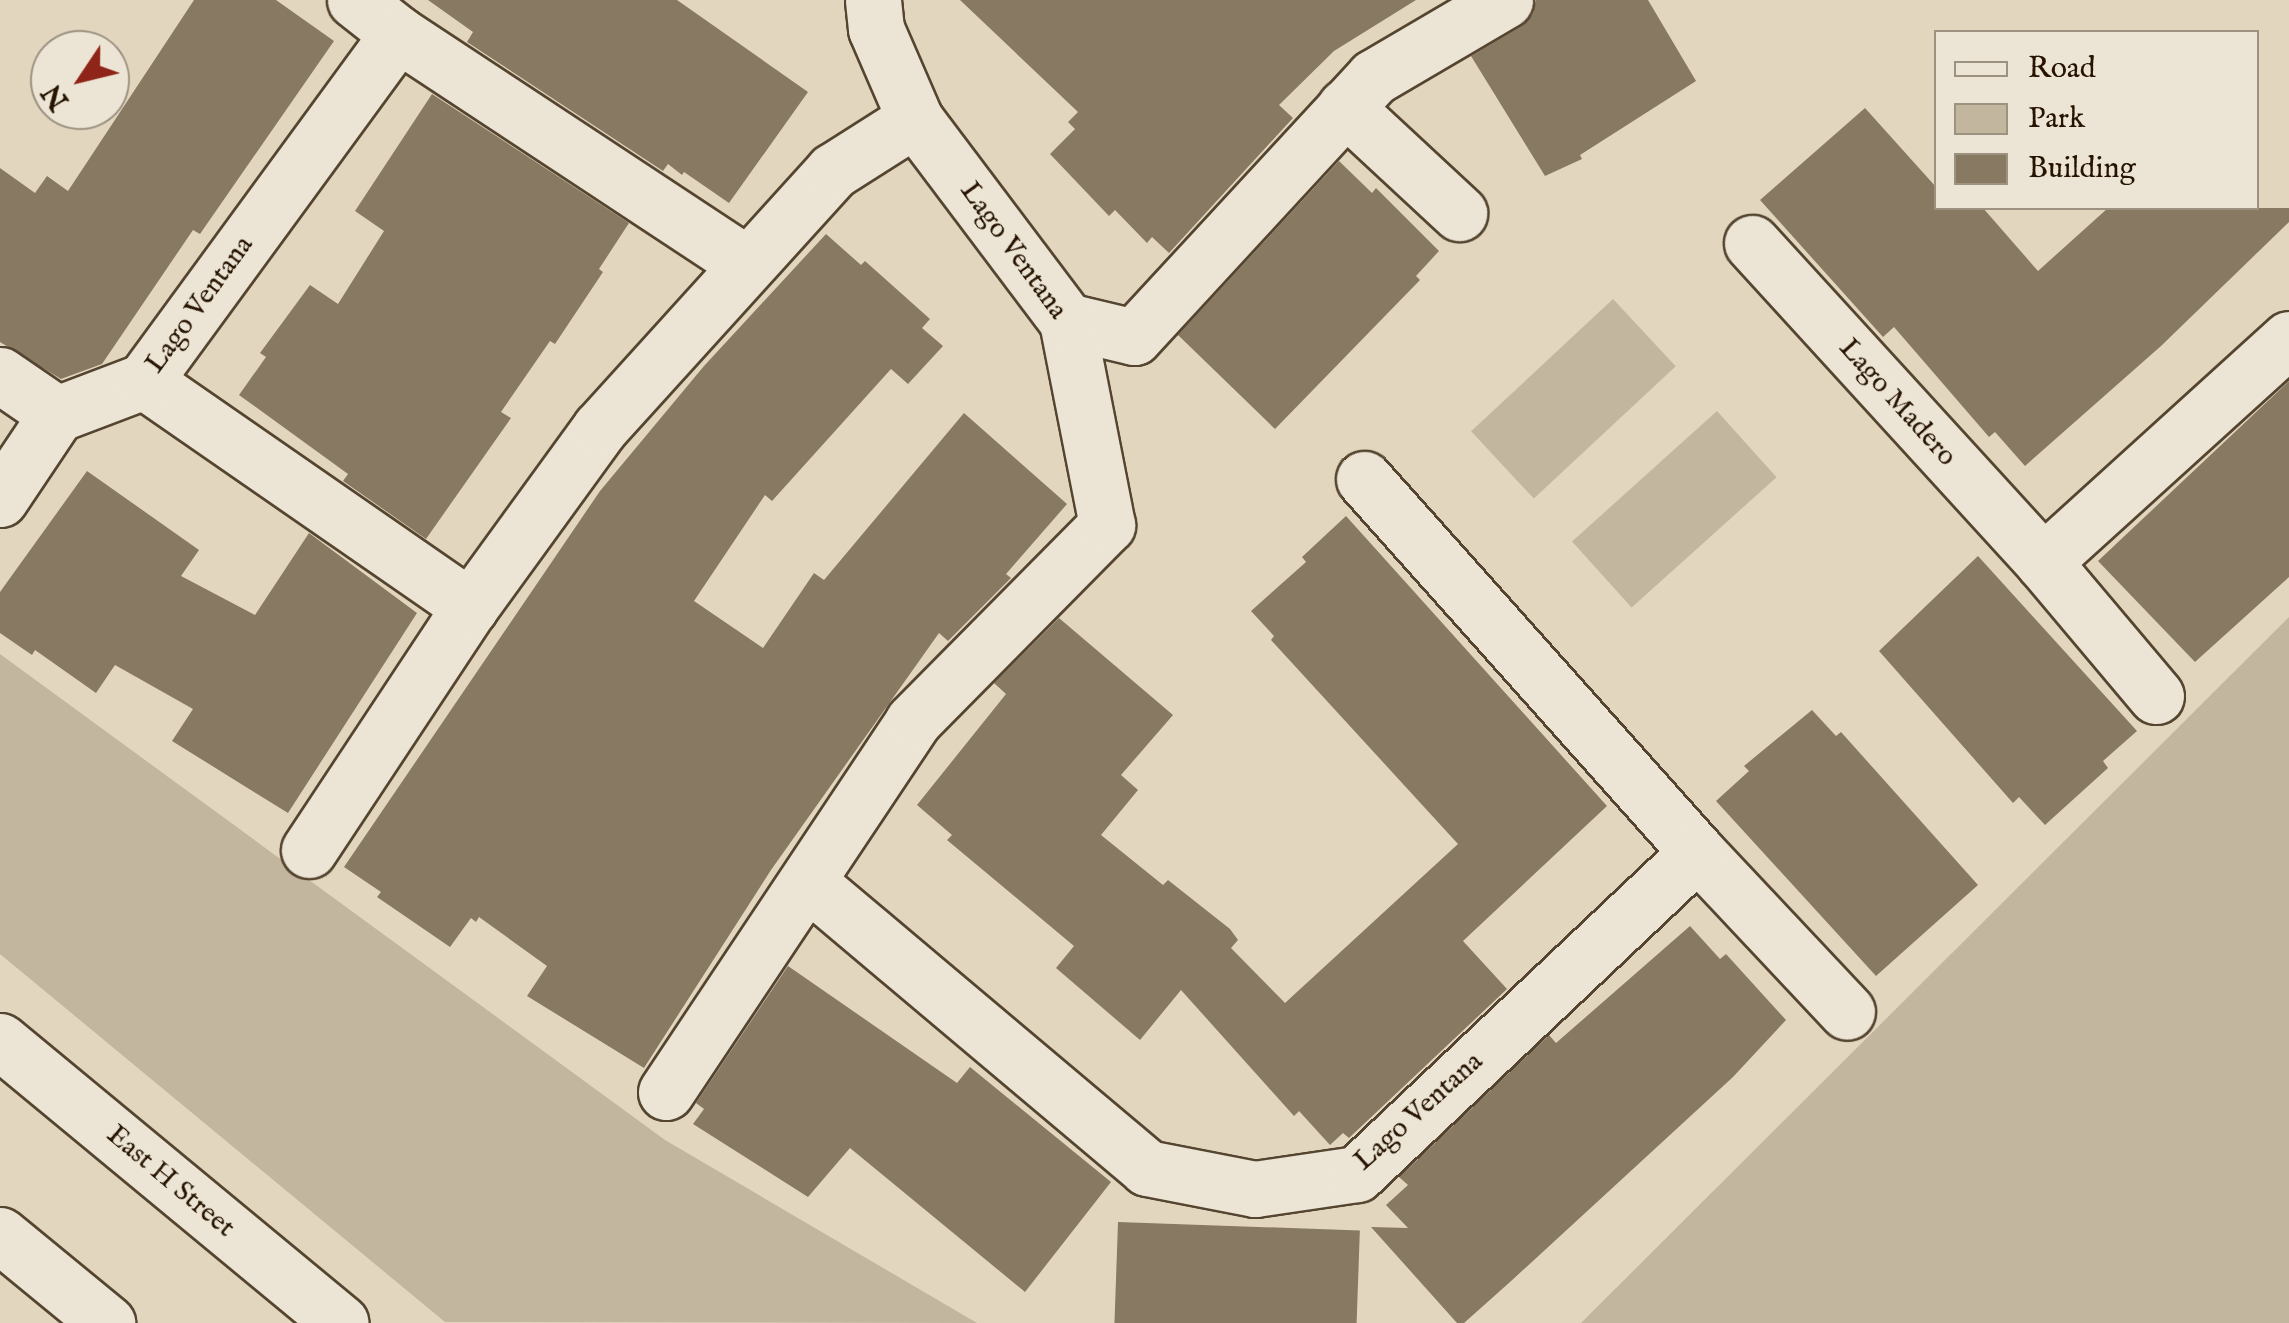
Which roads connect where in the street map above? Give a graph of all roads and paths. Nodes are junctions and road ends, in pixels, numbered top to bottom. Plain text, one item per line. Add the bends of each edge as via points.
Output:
1 (356, 0) edge
2 (873, 0) edge
3 (1505, 0) edge
4 (398, 34) junction
5 (1344, 107) junction
6 (915, 119) junction
7 (1459, 213) dead end
8 (1752, 244) dead end
9 (746, 264) junction
10 (1068, 321) junction
11 (2289, 338) edge
12 (0, 375) edge
13 (144, 381) junction
14 (57, 414) junction
15 (1364, 479) dead end
16 (0, 499) edge
17 (2043, 562) junction
18 (470, 607) junction
19 (2156, 696) dead end
20 (309, 850) dead end
21 (1697, 852) junction
22 (809, 883) junction
23 (1847, 1012) dead end
24 (0, 1041) edge
25 (666, 1092) dead end
26 (0, 1234) edge
27 (107, 1323) edge
28 (340, 1323) edge

1 - 4 street
2 - 6 street, Lago Ventana via 876,29
3 - 5 street via 1374,77
4 - 9 street
4 - 13 street, Lago Ventana
5 - 7 street
5 - 10 street via 1134,337
6 - 9 street via 833,170
6 - 10 street, Lago Ventana
8 - 17 street, Lago Madero
9 - 18 street via 600,428
10 - 22 street, Lago Ventana via 1107,525 913,721
11 - 17 street
12 - 14 street
13 - 14 street, Lago Ventana
13 - 18 street, Lago Ventana
14 - 16 street
15 - 21 street
17 - 19 street, Lago Madero
18 - 20 street
21 - 22 street, Lago Ventana via 1357,1174 1255,1188 1147,1168
21 - 23 street
22 - 25 street, Lago Ventana
24 - 28 street, East H Street
26 - 27 street

